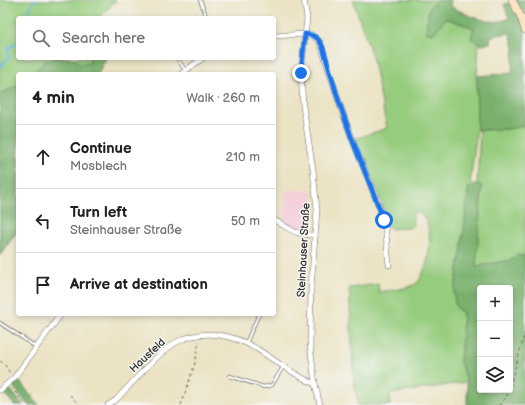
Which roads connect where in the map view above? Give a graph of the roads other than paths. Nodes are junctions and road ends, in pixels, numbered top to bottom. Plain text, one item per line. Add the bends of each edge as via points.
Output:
1 (200, 0) edge
2 (304, 0) edge
3 (513, 0) edge
4 (206, 16) edge
5 (525, 30) edge
6 (305, 34) junction
7 (276, 36) edge
8 (178, 60) edge
9 (200, 60) edge
10 (183, 72) edge
11 (276, 221) edge
12 (315, 236) junction
13 (389, 264) dead end
14 (60, 316) edge
15 (258, 316) edge
16 (0, 323) edge
17 (246, 343) junction
18 (37, 347) junction
19 (283, 367) junction
20 (230, 376) dead end
21 (315, 384) junction
22 (0, 390) edge
23 (108, 405) edge
24 (320, 405) edge

1 - 4 lane
2 - 6 street, Steinhauser Straße via 307,18
3 - 5 main road
6 - 7 street
6 - 12 street, Steinhauser Straße via 301,73 302,106 315,186
6 - 13 street via 316,38 323,48 349,131 383,216
8 - 10 lane
9 - 10 street
11 - 12 street via 301,235
12 - 21 street, Steinhauser Straße via 310,345
14 - 18 street
15 - 17 lane
16 - 18 lane
17 - 19 street, Hausfeld
17 - 23 street, Hausfeld via 237,338 216,334 200,334 175,343
18 - 22 street via 14,378
19 - 20 lane via 272,385 264,387
19 - 21 street, Hausfeld
21 - 24 street, Steinhauser Straße

